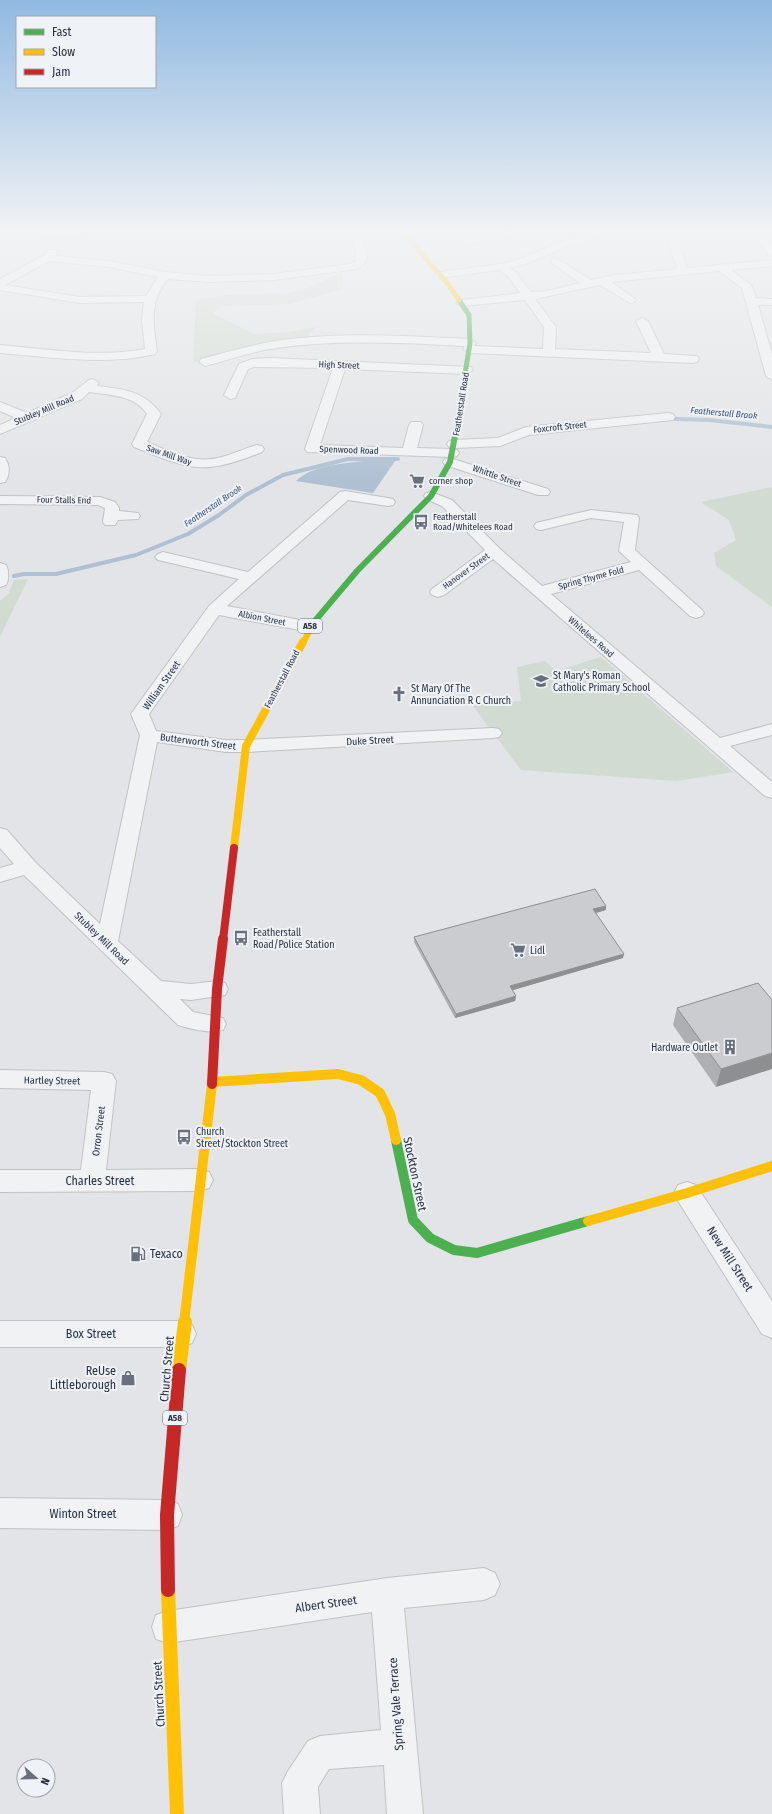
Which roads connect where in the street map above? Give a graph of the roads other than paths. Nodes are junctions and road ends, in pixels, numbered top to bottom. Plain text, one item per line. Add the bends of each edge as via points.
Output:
1 (148, 315) edge
2 (469, 315) edge
3 (542, 315) edge
4 (755, 315) edge
5 (642, 321) dead end
6 (470, 346) junction
7 (0, 349) edge
8 (549, 352) junction
9 (659, 357) junction
10 (693, 359) dead end
11 (205, 362) dead end
12 (340, 365) junction
13 (467, 370) junction
14 (772, 376) edge
15 (90, 386) joint
16 (230, 395) dead end
17 (0, 406) edge
18 (668, 417) dead end
19 (26, 418) junction
20 (416, 425) dead end
21 (0, 430) edge
22 (249, 450) dead end
23 (409, 452) junction
24 (452, 453) junction
25 (0, 461) edge
26 (0, 479) edge
27 (544, 492) dead end
28 (431, 496) junction
29 (0, 500) edge
30 (388, 502) dead end
31 (133, 516) dead end
32 (541, 526) dead end
33 (494, 551) junction
34 (163, 557) dead end
35 (642, 564) junction
36 (0, 568) edge
37 (249, 577) junction
38 (0, 582) edge
39 (438, 592) dead end
40 (539, 592) junction
41 (215, 609) junction
42 (696, 613) dead end
43 (310, 626) junction
44 (772, 729) edge
45 (493, 733) dead end
46 (150, 735) junction
47 (717, 744) junction
48 (246, 746) junction
49 (772, 792) edge
50 (0, 835) edge
51 (28, 867) junction
52 (0, 875) edge
53 (107, 942) junction
54 (156, 989) junction
55 (217, 989) junction
56 (215, 1024) junction
57 (0, 1079) edge
58 (104, 1081) joint
59 (212, 1082) junction
60 (772, 1166) edge
61 (200, 1180) junction
62 (0, 1181) edge
63 (92, 1181) junction
64 (687, 1193) junction
65 (772, 1325) edge
66 (0, 1334) edge
67 (182, 1334) junction
68 (0, 1514) edge
69 (167, 1515) junction
70 (484, 1584) dead end
71 (387, 1594) junction
72 (168, 1627) junction
73 (398, 1746) junction
74 (177, 1814) edge
75 (302, 1814) edge
76 (405, 1814) edge

1 - 7 street via 152,354 83,356
2 - 6 main road, Featherstall Road / A58
3 - 8 street via 550,328
4 - 14 street
5 - 9 street
6 - 8 street
6 - 11 street via 367,338 318,339 258,347
6 - 13 main road, Featherstall Road / A58
8 - 9 street
9 - 10 street
12 - 13 street, High Street
12 - 16 street, High Street via 252,363 243,367
12 - 23 street, Spenwood Road via 312,449
13 - 24 main road, Featherstall Road / A58
15 - 19 street, Stubley Mill Road via 77,396
15 - 22 street, Saw Mill Way via 138,399 151,407 154,414 132,445 192,467 223,460
17 - 19 street
18 - 24 street, Foxcroft Street via 526,431 500,442
19 - 21 street, Stubley Mill Road
20 - 23 street
23 - 24 street, Spenwood Road
24 - 27 street, Whittle Street
24 - 28 main road, Featherstall Road / A58
25 - 26 street
28 - 33 street, Whitelees Road via 446,503
28 - 43 main road, Featherstall Road / A58 via 357,571
29 - 31 street, Four Stalls End via 100,501 112,508 111,518
30 - 37 street, William Street via 345,495
32 - 35 street, Spring Thyme Fold via 591,514 632,518 627,551
33 - 39 street, Hanover Street
33 - 40 street, Whitelees Road
34 - 37 street
35 - 40 street, Spring Thyme Fold
35 - 42 street, Spring Thyme Fold
36 - 38 street
37 - 41 street, William Street
40 - 47 street, Whitelees Road
41 - 43 street, Albion Street
41 - 46 street, William Street via 140,714
43 - 48 main road, Featherstall Road / A58
44 - 47 street
45 - 48 street, Duke Street
46 - 48 street, Butterworth Street via 226,746
46 - 53 street
47 - 49 street, Whitelees Road
48 - 55 main road, Featherstall Road / A58
50 - 51 street, Stubley Mill Road
51 - 52 street
51 - 53 street, Stubley Mill Road
53 - 54 street, Stubley Mill Road
54 - 55 street via 191,992
54 - 56 street, Stubley Mill Road via 186,1019
55 - 56 main road, Featherstall Road / A58
56 - 59 main road, Church Street / A58
57 - 58 street, Hartley Street
58 - 63 street, Orron Street
59 - 61 main road, Church Street / A58
59 - 64 main road, Stockton Street via 338,1074 361,1080 380,1093 390,1114 413,1220 430,1238 454,1250 478,1253
60 - 64 main road, Stockton Street
61 - 63 street, Charles Street
61 - 67 main road, Church Street / A58
62 - 63 street, Charles Street
64 - 65 street, New Mill Street
66 - 67 street, Box Street
67 - 69 main road, Church Street / A58
68 - 69 street, Winton Street
69 - 72 main road, Church Street / A58
70 - 71 street, Albert Street
71 - 72 street, Albert Street
71 - 73 street, Spring Vale Terrace
72 - 74 main road, Church Street / A58
73 - 75 street via 320,1753 300,1783
73 - 76 street, Spring Vale Terrace

